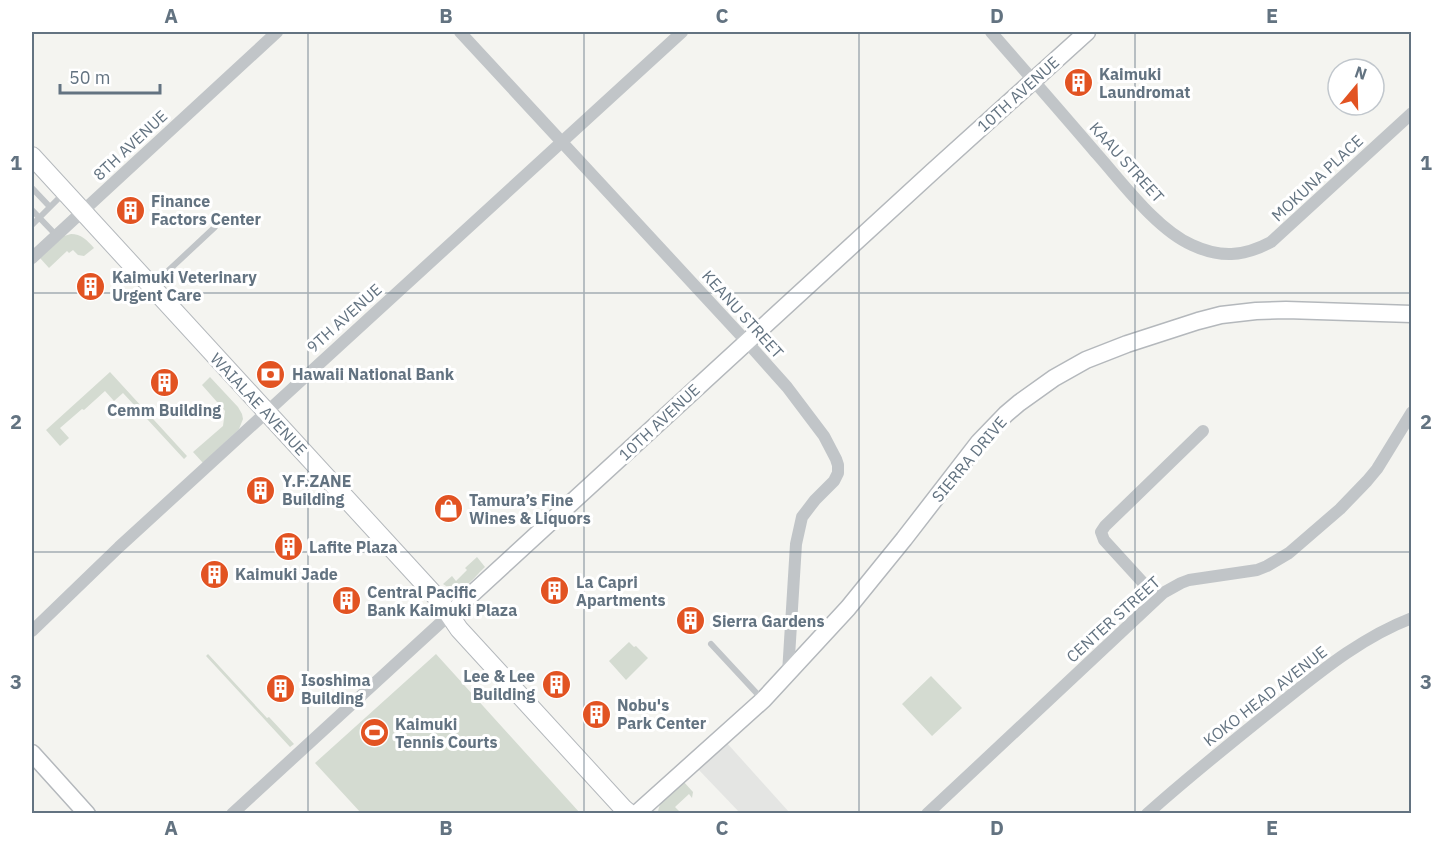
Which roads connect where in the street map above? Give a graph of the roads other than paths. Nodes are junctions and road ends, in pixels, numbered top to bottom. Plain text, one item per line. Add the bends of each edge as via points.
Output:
1 (277, 32) edge
2 (460, 32) edge
3 (682, 32) edge
4 (991, 32) edge
5 (1087, 32) edge
6 (1034, 80) junction
7 (1412, 113) edge
8 (561, 141) junction
9 (34, 164) edge
10 (32, 188) edge
11 (65, 192) junction
12 (50, 207) junction
13 (32, 210) edge
14 (82, 211) junction
15 (39, 217) junction
16 (32, 225) edge
17 (214, 227) dead end
18 (56, 236) junction
19 (1271, 243) joint
20 (32, 258) edge
21 (152, 287) junction
22 (1412, 314) edge
23 (746, 341) junction
24 (266, 411) junction
25 (1412, 412) edge
26 (1203, 431) dead end
27 (1157, 598) junction
28 (449, 615) junction
29 (1412, 618) edge
30 (32, 631) edge
31 (711, 644) dead end
32 (788, 673) junction
33 (763, 700) junction
34 (32, 753) edge
35 (87, 813) edge
36 (232, 813) edge
37 (630, 813) edge
38 (636, 813) edge
39 (927, 813) edge
40 (1148, 813) edge

1 - 14 street, 8TH AVENUE
2 - 8 street, KEANU STREET
3 - 8 street, 9TH AVENUE
4 - 6 street, KAAU STREET
5 - 6 street, 10TH AVENUE
6 - 19 street, KAAU STREET via 1140,202 1173,234 1191,244 1226,254 1243,254
6 - 23 street, 10TH AVENUE
7 - 19 street, MOKUNA PLACE
8 - 23 street, KEANU STREET
8 - 24 street, 9TH AVENUE
9 - 11 main road, WAIALAE AVENUE
10 - 12 lane
11 - 12 lane
11 - 14 main road, WAIALAE AVENUE
12 - 15 lane
13 - 15 lane
14 - 18 street, 8TH AVENUE
14 - 21 main road, WAIALAE AVENUE
15 - 16 lane
15 - 18 lane
17 - 21 lane
18 - 20 street, 8TH AVENUE
21 - 24 main road, WAIALAE AVENUE
22 - 32 street, SIERRA DRIVE via 1286,310 1229,314 1127,344 1069,369 1018,403 979,442 863,590
23 - 28 street, 10TH AVENUE
23 - 32 street, KEANU STREET via 803,407 838,465 834,481 806,511 798,532
24 - 28 main road, WAIALAE AVENUE
24 - 30 street, 9TH AVENUE
25 - 27 street, CENTER STREET via 1367,481 1288,553 1257,570 1180,583
26 - 27 street via 1101,532
27 - 39 street, CENTER STREET
28 - 36 street, 10TH AVENUE
28 - 37 main road, WAIALAE AVENUE
29 - 40 street, KOKO HEAD AVENUE via 1375,634 1329,665
31 - 33 lane
32 - 33 street, SIERRA DRIVE
33 - 38 street, SIERRA DRIVE
34 - 35 street

